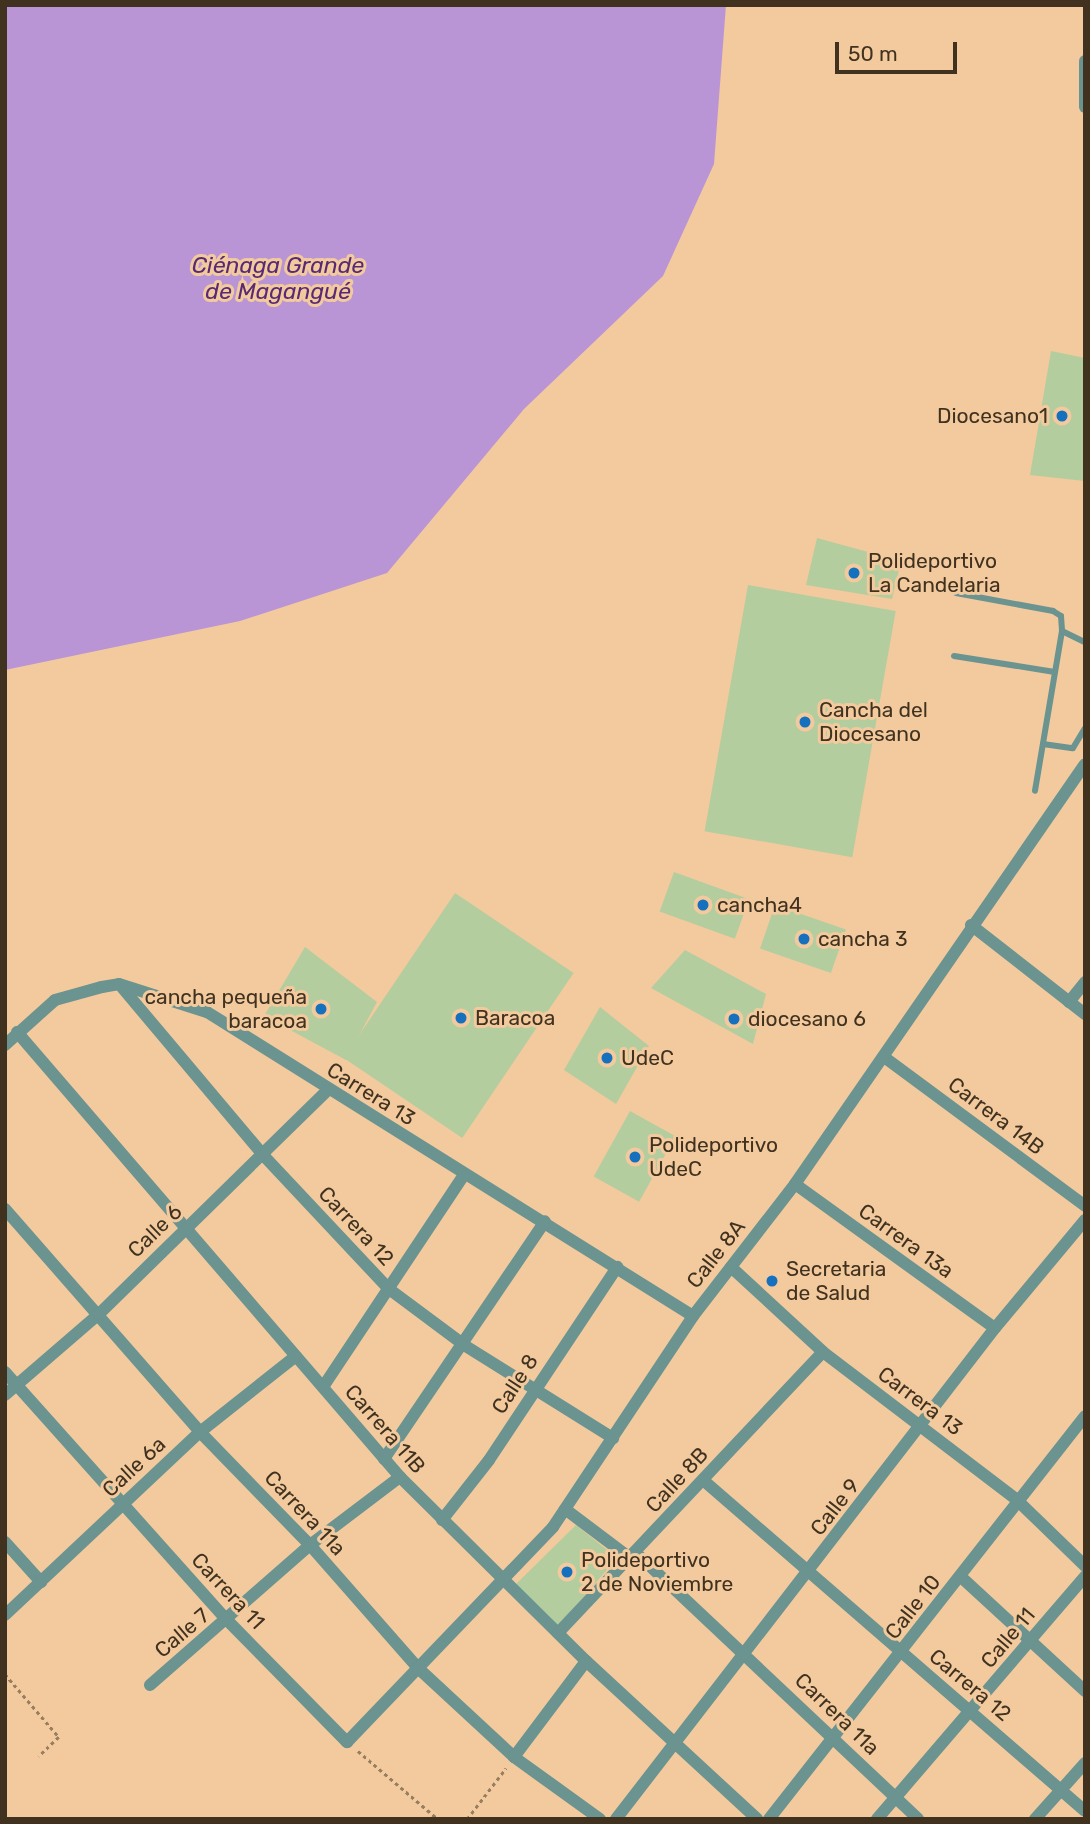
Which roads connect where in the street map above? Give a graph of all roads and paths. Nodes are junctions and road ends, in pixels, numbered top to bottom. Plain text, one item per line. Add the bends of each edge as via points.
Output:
1 (1085, 61) edge
2 (1085, 107) edge
3 (956, 593) dead end
4 (1062, 631) junction
5 (1085, 642) edge
6 (954, 656) dead end
7 (1055, 671) junction
8 (1085, 728) edge
9 (1043, 744) junction
10 (1085, 764) edge
11 (1035, 791) dead end
12 (971, 925) junction
13 (1085, 982) edge
14 (119, 984) junction
15 (1069, 1002) junction
16 (1085, 1014) edge
17 (17, 1032) junction
18 (5, 1045) edge
19 (884, 1057) junction
20 (328, 1090) junction
21 (264, 1156) junction
22 (464, 1175) junction
23 (795, 1184) junction
24 (1085, 1206) edge
25 (5, 1209) edge
26 (1085, 1220) edge
27 (545, 1221) junction
28 (185, 1227) junction
29 (617, 1267) junction
30 (731, 1267) junction
31 (389, 1289) junction
32 (99, 1314) junction
33 (693, 1316) junction
34 (995, 1328) junction
35 (464, 1345) junction
36 (823, 1352) junction
37 (296, 1356) junction
38 (5, 1373) edge
39 (17, 1385) junction
40 (323, 1387) junction
41 (534, 1389) junction
42 (5, 1395) edge
43 (1085, 1416) edge
44 (923, 1426) junction
45 (200, 1432) junction
46 (613, 1438) junction
47 (384, 1459) junction
48 (400, 1477) junction
49 (703, 1480) junction
50 (1017, 1500) junction
51 (123, 1503) junction
52 (565, 1509) junction
53 (442, 1520) junction
54 (5, 1542) edge
55 (310, 1545) junction
56 (633, 1555) junction
57 (1085, 1566) edge
58 (811, 1570) junction
59 (960, 1576) junction
60 (1085, 1576) edge
61 (503, 1578) junction
62 (41, 1582) junction
63 (5, 1615) edge
64 (228, 1621) junction
65 (558, 1633) junction
66 (1031, 1640) junction
67 (744, 1650) junction
68 (902, 1653) junction
69 (586, 1661) junction
70 (418, 1668) junction
71 (5, 1674) edge
72 (150, 1685) dead end
73 (1085, 1691) edge
74 (973, 1710) junction
75 (834, 1736) junction
76 (347, 1742) junction
77 (675, 1744) junction
78 (39, 1756) dead end
79 (514, 1757) junction
80 (1085, 1763) edge
81 (1062, 1791) junction
82 (895, 1797) junction
83 (1085, 1811) edge
84 (438, 1819) edge
85 (467, 1819) edge
86 (600, 1819) edge
87 (616, 1819) edge
88 (757, 1819) edge
89 (769, 1819) edge
90 (877, 1819) edge
91 (918, 1819) edge
92 (1035, 1819) edge

1 - 2 street
3 - 4 lane via 1053,611 1060,616
4 - 5 lane
4 - 7 lane
6 - 7 lane
7 - 9 lane
8 - 9 lane via 1073,748
9 - 11 lane
10 - 12 street, Calle 8A
12 - 15 street
12 - 19 street, Calle 8A
13 - 15 street
14 - 17 street via 55,1000
14 - 20 street, Carrera 13 via 207,1012
14 - 21 street, Carrera 12
15 - 16 street
17 - 18 street
17 - 28 street, Carrera 11B
19 - 23 street, Calle 8A
19 - 24 street, Carrera 14B
20 - 21 street, Calle 6
20 - 22 street, Carrera 13
21 - 28 street, Calle 6
21 - 31 street, Carrera 12
22 - 27 street, Carrera 13
22 - 31 street
23 - 30 street, Calle 8A
23 - 34 street, Carrera 13a
25 - 32 street, Carrera 11a
26 - 34 street, Calle 9
27 - 29 street, Carrera 13
27 - 35 street
28 - 32 street, Calle 6
28 - 37 street, Carrera 11B
29 - 33 street, Carrera 13
29 - 41 street, Calle 8
30 - 33 street, Calle 8A
30 - 36 street, Carrera 13
31 - 35 street, Carrera 12
31 - 40 street
32 - 39 street, Calle 6
32 - 45 street, Carrera 11a
33 - 46 street, Calle 8A
34 - 44 street, Calle 9
35 - 41 street, Carrera 12
35 - 47 street
36 - 44 street, Carrera 13
36 - 49 street, Calle 8B
37 - 40 street, Carrera 11B
37 - 45 street, Calle 6a
38 - 39 street, Carrera 11
39 - 42 street, Calle 6
39 - 51 street, Carrera 11
40 - 47 street, Carrera 11B
41 - 46 street, Carrera 12
41 - 53 street, Calle 8 via 489,1461
43 - 50 street, Calle 10
44 - 50 street, Carrera 13
44 - 58 street, Calle 9
45 - 51 street, Calle 6a
45 - 55 street, Carrera 11a
46 - 52 street, Calle 8A
47 - 48 street, Carrera 11B
48 - 53 street, Carrera 11B
48 - 55 street, Calle 7
49 - 56 street, Calle 8B
49 - 58 street, Carrera 12
50 - 57 street, Carrera 13
50 - 59 street, Calle 10
51 - 62 street, Calle 6a
51 - 64 street, Carrera 11
52 - 56 street, Carrera 11a
52 - 61 street, Calle 8A
53 - 61 street, Carrera 11B
54 - 62 street
55 - 64 street, Calle 7
55 - 70 street, Carrera 11a
56 - 65 street, Calle 8B
56 - 67 street, Carrera 11a
58 - 67 street, Calle 9
58 - 68 street, Carrera 12
59 - 66 street
59 - 68 street, Calle 10
60 - 66 street, Calle 11
61 - 65 street, Carrera 11B
61 - 70 street, Calle 8A
62 - 63 street, Calle 6a
64 - 72 street, Calle 7
64 - 76 street, Carrera 11
65 - 69 street, Carrera 11B
66 - 73 street
66 - 74 street, Calle 11
67 - 75 street, Carrera 11a
67 - 77 street, Calle 9
68 - 74 street, Carrera 12
68 - 75 street, Calle 10
69 - 77 street, Carrera 11B
69 - 79 street
70 - 76 street, Calle 8A
70 - 79 street, Carrera 11a
71 - 78 path via 59,1737
74 - 81 street, Carrera 12
74 - 82 street, Calle 11
75 - 82 street, Carrera 11a
75 - 89 street, Calle 10
76 - 84 path
77 - 87 street, Calle 9
77 - 88 street, Carrera 11B
79 - 85 path
79 - 86 street, Carrera 11a
80 - 81 street
81 - 83 street, Carrera 12
81 - 92 street
82 - 90 street, Calle 11
82 - 91 street, Carrera 11a

